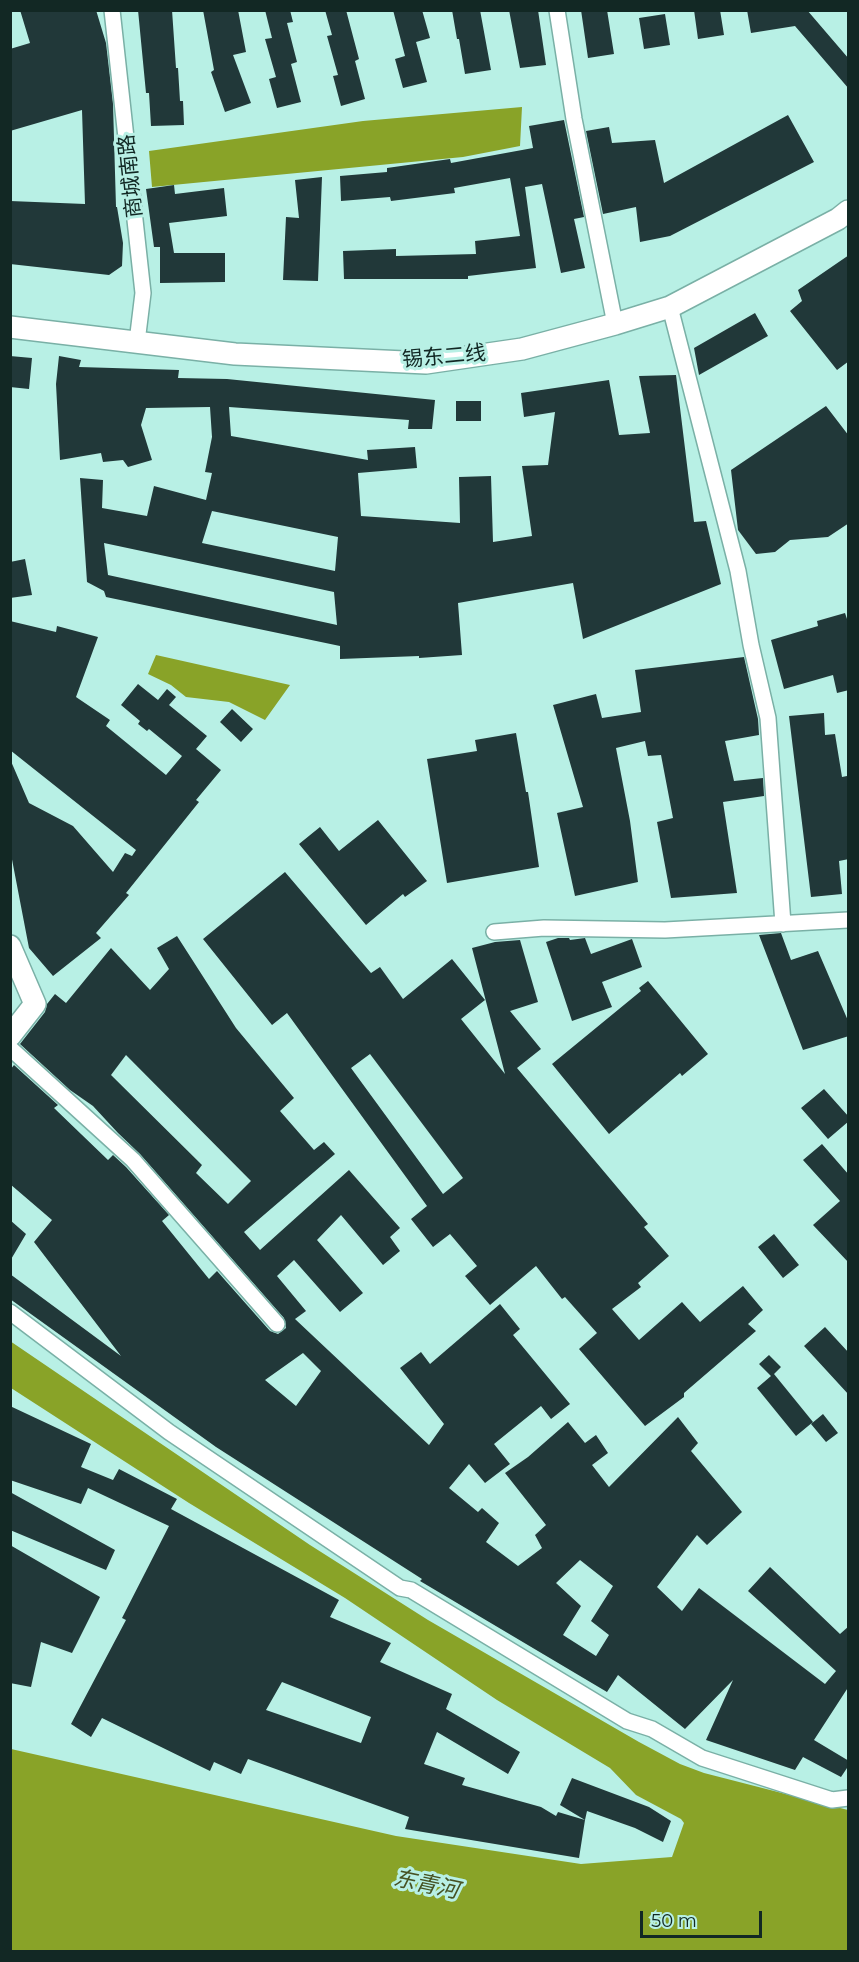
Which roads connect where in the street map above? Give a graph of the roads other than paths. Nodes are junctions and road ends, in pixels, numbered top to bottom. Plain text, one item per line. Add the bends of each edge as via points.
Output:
1 (112, 10) edge
2 (556, 10) edge
3 (849, 211) edge
4 (670, 307) junction
5 (615, 324) junction
6 (10, 327) edge
7 (137, 342) junction
8 (849, 920) edge
9 (783, 924) junction
10 (494, 932) dead end
11 (10, 946) edge
12 (10, 1036) edge
13 (10, 1048) edge
14 (10, 1312) edge
15 (278, 1324) dead end
16 (849, 1798) edge

1 - 7 street, 商城南路 via 143,293
2 - 5 street
3 - 4 main road, 锡东二线
4 - 5 main road, 锡东二线
4 - 9 street via 738,571 768,718
5 - 7 main road, 锡东二线 via 522,349 426,363 235,354
6 - 7 main road, 锡东二线
8 - 9 street
9 - 10 street
11 - 12 main road via 35,1004
13 - 15 street via 133,1160
14 - 16 street via 169,1432 400,1588 411,1590 627,1721 652,1729 702,1758 832,1800

